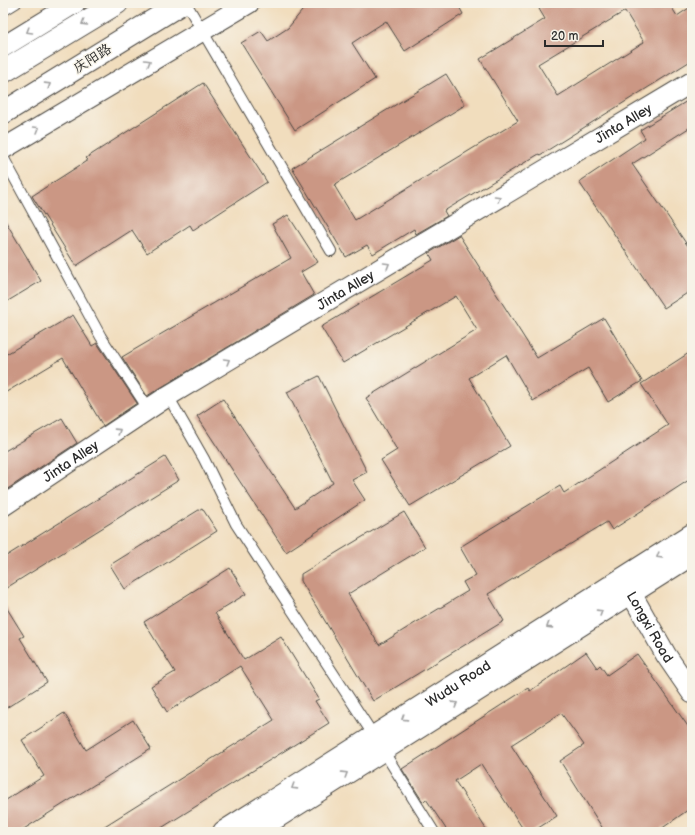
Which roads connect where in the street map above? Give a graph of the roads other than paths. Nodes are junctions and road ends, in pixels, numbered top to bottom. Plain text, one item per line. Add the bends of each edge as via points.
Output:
1 (16, 3) edge
2 (75, 3) edge
3 (118, 3) edge
4 (182, 3) edge
5 (186, 3) edge
6 (249, 3) edge
7 (3, 11) edge
8 (202, 30) junction
9 (3, 47) edge
10 (3, 72) edge
11 (692, 82) edge
12 (3, 113) edge
13 (3, 149) edge
14 (3, 157) edge
15 (331, 251) dead end
16 (168, 396) junction
17 (149, 410) junction
18 (3, 506) edge
19 (692, 535) edge
20 (692, 554) edge
21 (627, 586) junction
22 (692, 693) edge
23 (379, 743) junction
24 (224, 832) edge
25 (253, 832) edge
26 (434, 832) edge

1 - 7 lane
2 -> 9 street
3 -> 10 main road
12 -> 4 main road, 庆阳路
5 - 8 lane
6 - 8 street
13 -> 8 street
8 - 15 lane
16 -> 11 street, Jinta Alley
14 - 17 lane via 101,337
16 - 17 street, Jinta Alley
16 - 23 lane via 204,459 236,524
18 -> 17 street, Jinta Alley
19 -> 21 main road, Wudu Road
20 - 21 main road, Wudu Road
21 - 22 street, Longxi Road via 666,655
21 - 23 main road, Wudu Road
23 -> 24 main road, Wudu Road
25 -> 23 main road, Wudu Road
23 - 26 lane

